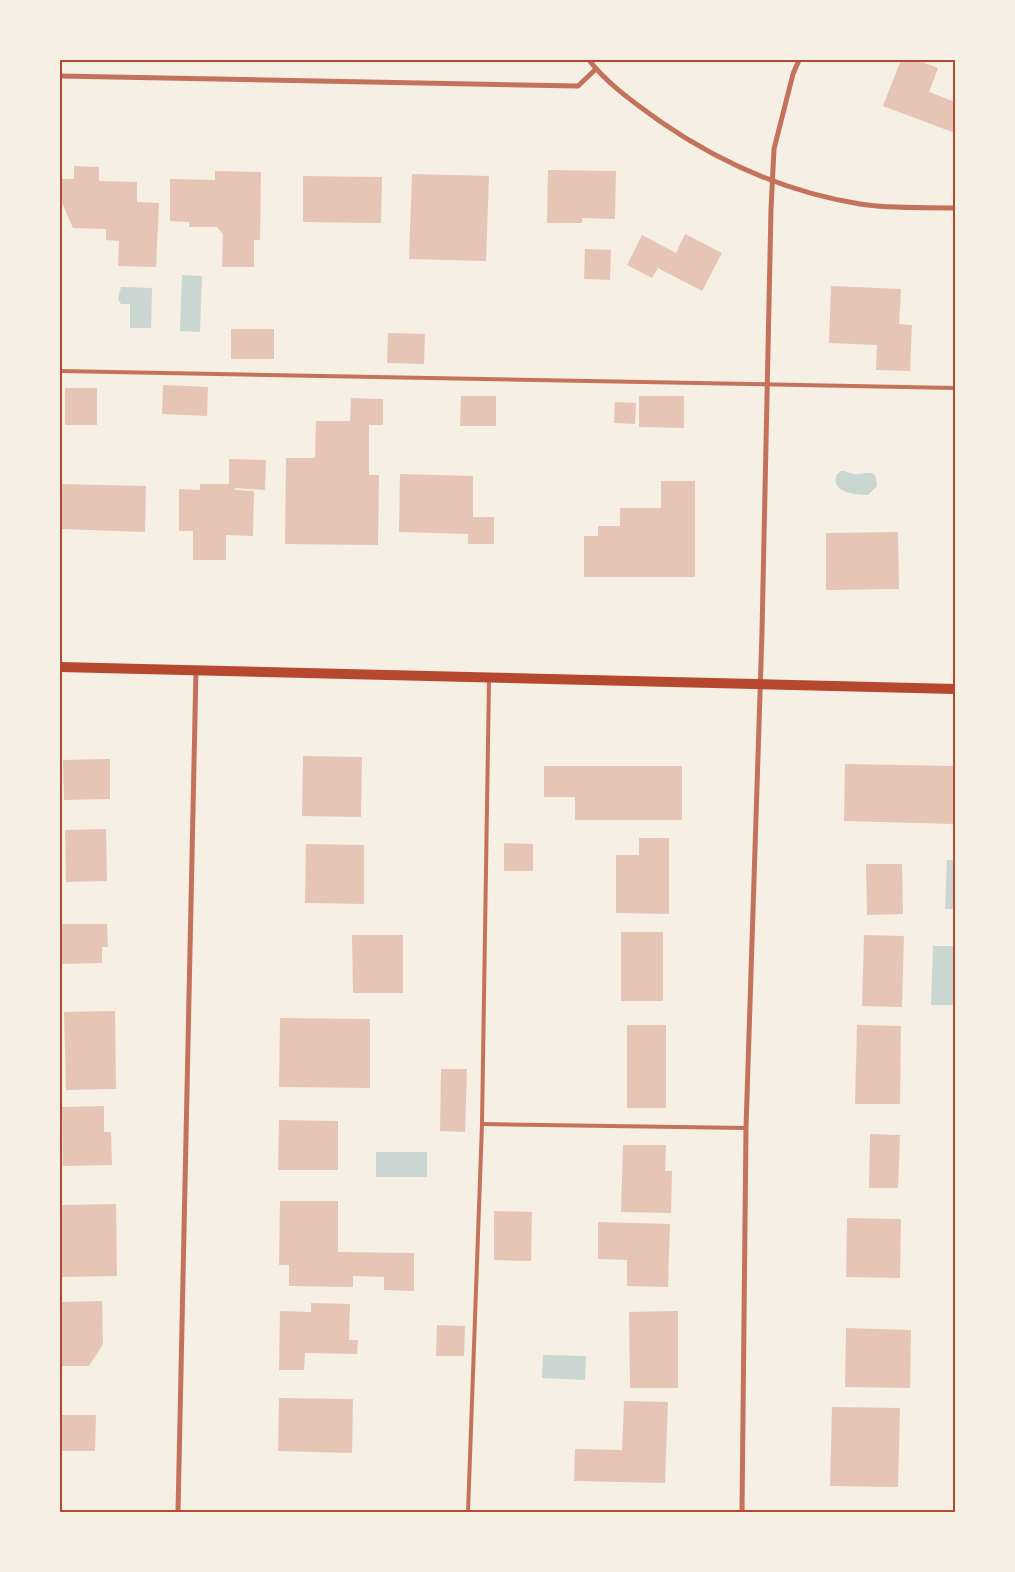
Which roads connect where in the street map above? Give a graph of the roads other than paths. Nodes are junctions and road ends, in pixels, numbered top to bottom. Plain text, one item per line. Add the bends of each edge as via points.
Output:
1 (589, 60) edge
2 (799, 60) edge
3 (596, 69) junction
4 (60, 76) edge
5 (772, 181) junction
6 (955, 208) edge
7 (60, 371) edge
8 (767, 386) junction
9 (955, 388) edge
10 (60, 667) edge
11 (196, 670) junction
12 (489, 677) junction
13 (760, 683) junction
14 (955, 689) edge
15 (482, 1124) junction
16 (746, 1128) junction
17 (178, 1512) edge
18 (468, 1512) edge
19 (742, 1512) edge

1 - 3 street
2 - 5 street via 774,149
3 - 4 street via 578,86
3 - 5 street via 642,108 699,148
5 - 6 street via 805,193 861,204
5 - 8 street
7 - 8 lane
8 - 9 lane
8 - 13 street
10 - 11 main road
11 - 12 main road
11 - 17 street
12 - 13 main road
12 - 15 lane
13 - 14 main road
13 - 16 street
15 - 16 lane
15 - 18 lane
16 - 19 street

